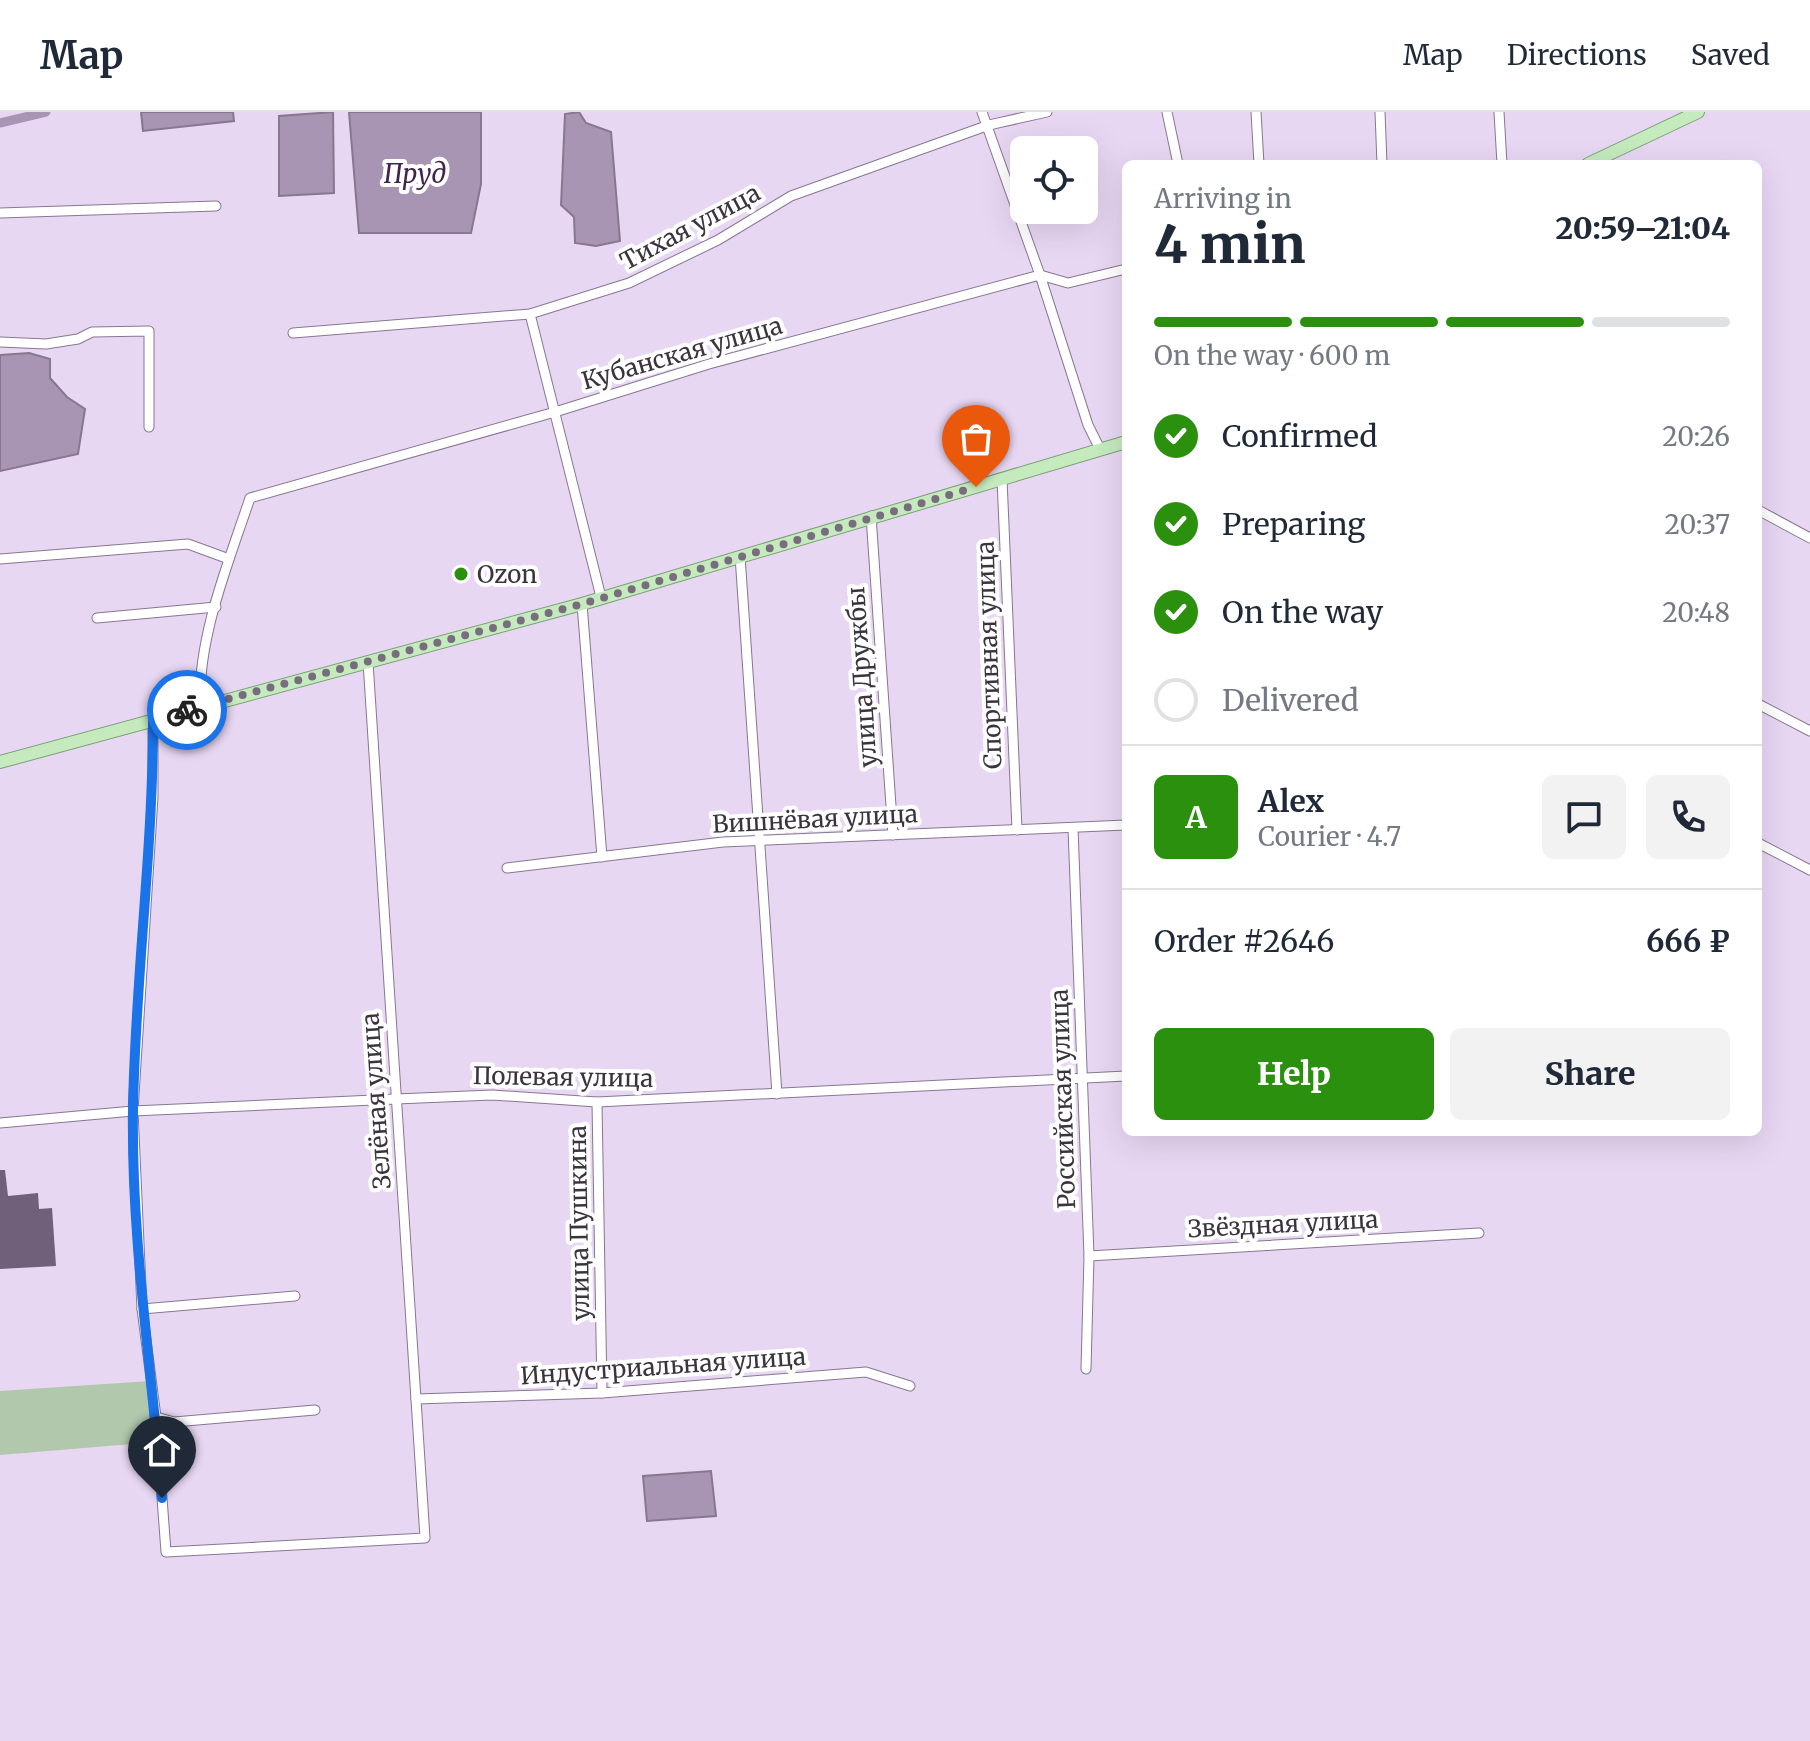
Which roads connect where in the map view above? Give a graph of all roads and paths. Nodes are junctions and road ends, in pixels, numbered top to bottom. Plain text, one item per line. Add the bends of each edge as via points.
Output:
1 (982, 112) edge
2 (1047, 112) edge
3 (1167, 112) edge
4 (1256, 112) edge
5 (1380, 112) edge
6 (1499, 112) edge
7 (1698, 112) edge
8 (989, 125) junction
9 (1177, 160) edge
10 (1259, 160) edge
11 (1382, 160) edge
12 (1502, 160) edge
13 (1596, 160) edge
14 (216, 206) dead end
15 (0, 213) edge
16 (1122, 270) edge
17 (1040, 275) junction
18 (530, 314) junction
19 (293, 333) dead end
20 (0, 342) edge
21 (555, 412) junction
22 (149, 427) dead end
23 (1122, 443) edge
24 (1100, 449) junction
25 (1002, 479) junction
26 (1762, 512) edge
27 (871, 516) junction
28 (1810, 538) edge
29 (740, 556) junction
30 (0, 559) edge
31 (229, 559) junction
32 (601, 597) junction
33 (582, 604) junction
34 (216, 607) junction
35 (97, 618) dead end
36 (368, 662) junction
37 (200, 706) junction
38 (1762, 706) edge
39 (153, 722) junction
40 (1810, 731) edge
41 (0, 762) edge
42 (1122, 825) edge
43 (1073, 828) junction
44 (1017, 830) junction
45 (893, 835) junction
46 (761, 840) junction
47 (1762, 845) edge
48 (602, 857) junction
49 (507, 868) dead end
50 (1810, 870) edge
51 (1122, 1076) edge
52 (1082, 1079) junction
53 (777, 1094) junction
54 (396, 1099) junction
55 (597, 1102) junction
56 (133, 1111) junction
57 (0, 1123) edge
58 (1479, 1233) dead end
59 (1089, 1256) junction
60 (295, 1296) dead end
61 (142, 1309) junction
62 (1086, 1369) dead end
63 (910, 1386) dead end
64 (602, 1393) junction
65 (416, 1399) junction
66 (315, 1410) dead end
67 (156, 1417) junction

1 - 8 street
2 - 8 street, Тихая улица
3 - 9 street
4 - 10 street
5 - 11 street
6 - 12 street
7 - 13 main road
8 - 17 street
8 - 18 street, Тихая улица via 791,196 718,240 629,283
14 - 15 street
16 - 17 street, Кубанская улица via 1068,283
17 - 21 street, Кубанская улица via 709,364
17 - 24 street
18 - 19 street, Тихая улица
18 - 21 street
20 - 22 street via 46,344 92,332 149,331
21 - 31 street, Кубанская улица via 250,498
21 - 32 street
23 - 24 main road
24 - 25 main road
25 - 27 main road
25 - 44 street, Спортивная улица
26 - 28 street
27 - 29 main road
27 - 45 street, улица Дружбы
29 - 32 main road
29 - 46 street
30 - 31 street via 188,544
31 - 34 street
32 - 33 main road
33 - 36 main road
33 - 48 street
34 - 35 street
34 - 37 street via 199,671
36 - 37 main road
36 - 54 street, Зелёная улица
37 - 39 main road
38 - 40 street
39 - 41 main road
39 - 56 street
42 - 43 street, Вишнёвая улица
43 - 44 street, Вишнёвая улица
43 - 52 street, Российская улица
44 - 45 street, Вишнёвая улица
45 - 46 street, Вишнёвая улица
46 - 48 street, Вишнёвая улица
46 - 53 street
47 - 50 street
48 - 49 street, Вишнёвая улица
51 - 52 street, Полевая улица
52 - 53 street, Полевая улица
52 - 59 street, Российская улица
53 - 55 street, Полевая улица
54 - 55 street, Полевая улица via 492,1095
54 - 56 street, Полевая улица
54 - 65 street, Зелёная улица
55 - 64 street, улица Пушкина
56 - 57 street, Полевая улица
56 - 61 street
58 - 59 street, Звёздная улица
59 - 62 street, Российская улица
60 - 61 street
61 - 67 street
63 - 64 street, Индустриальная улица via 866,1372
64 - 65 street, Индустриальная улица
65 - 67 street, Зелёная улица via 425,1538 166,1552
66 - 67 street via 174,1422

